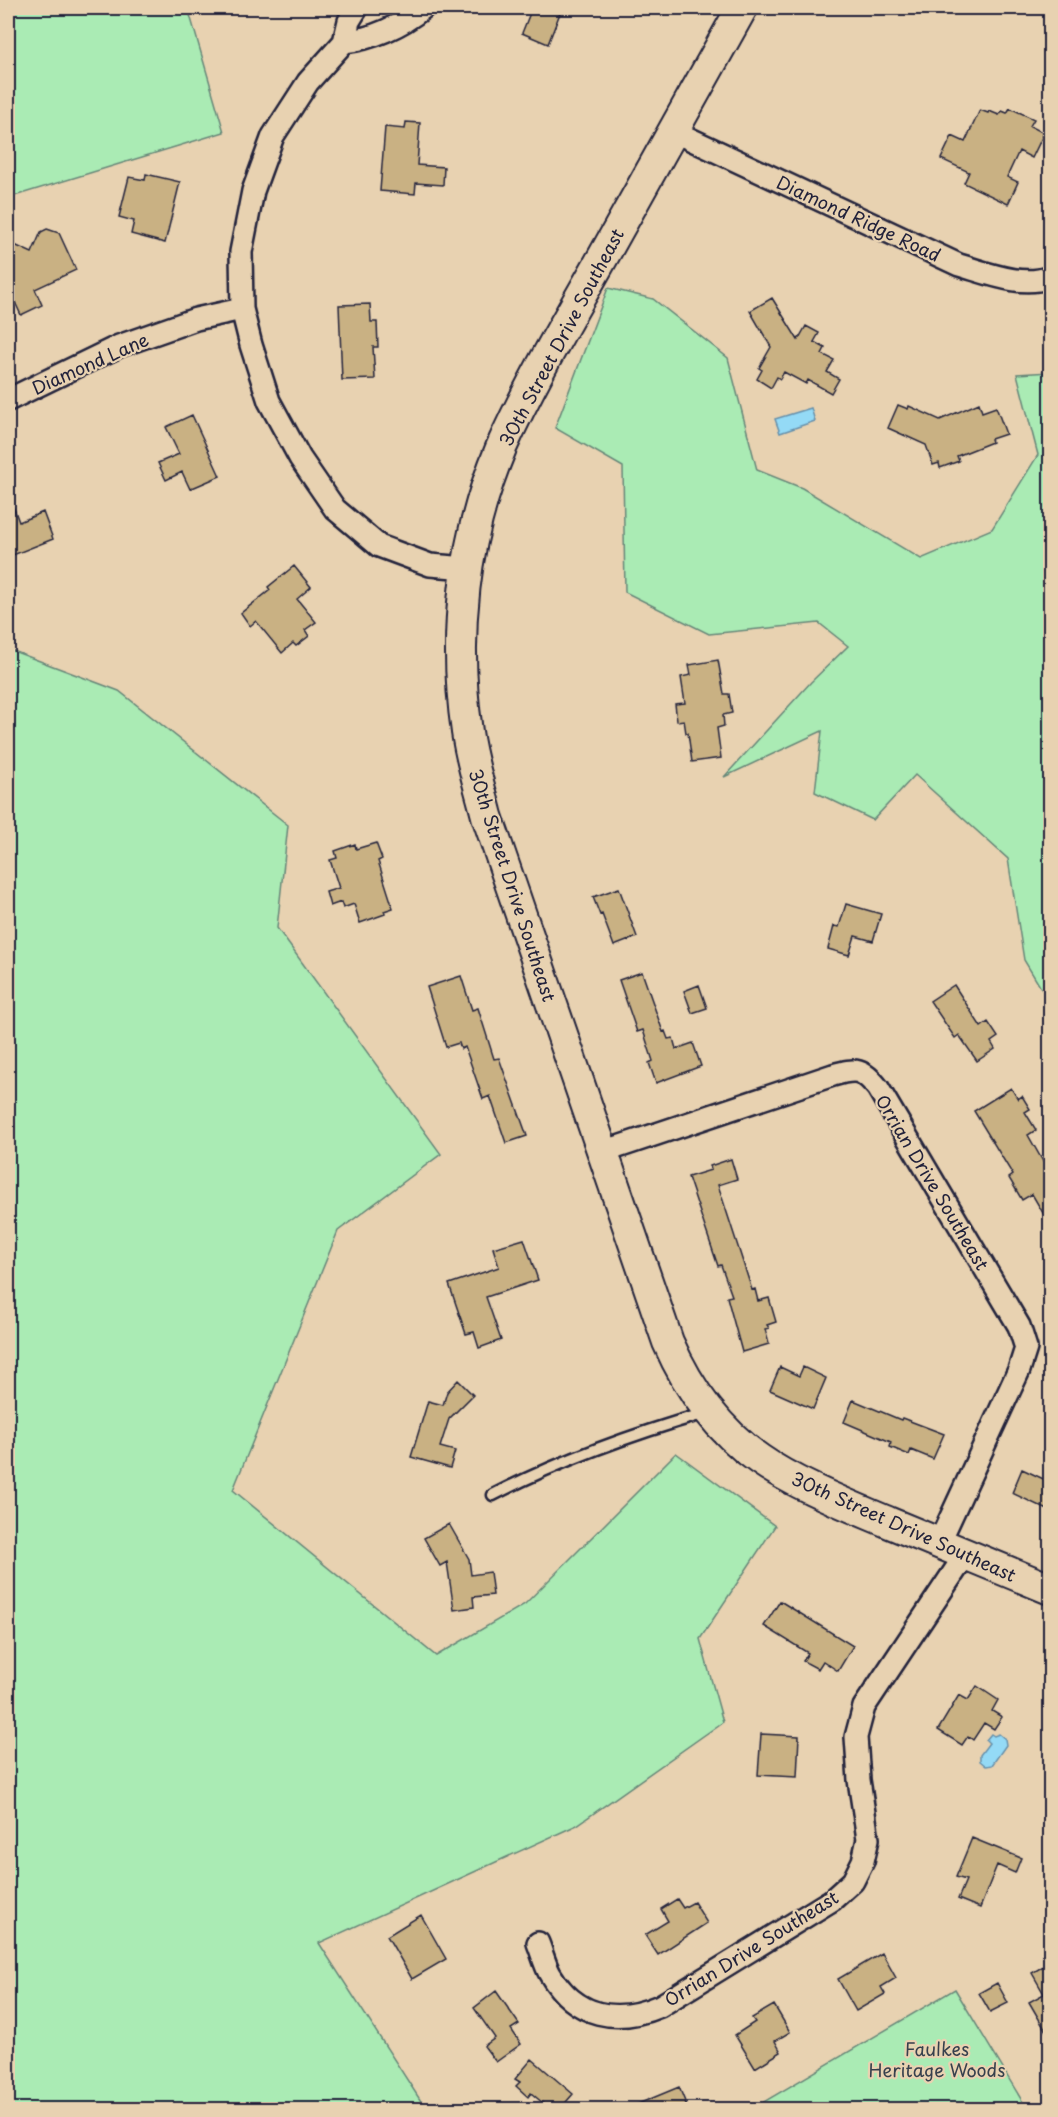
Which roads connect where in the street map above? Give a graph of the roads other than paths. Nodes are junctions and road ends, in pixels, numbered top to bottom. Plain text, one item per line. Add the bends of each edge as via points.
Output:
1 (357, 8) edge
2 (423, 8) edge
3 (742, 8) edge
4 (344, 42) junction
5 (673, 131) junction
6 (1050, 277) edge
7 (242, 309) junction
8 (8, 400) edge
9 (467, 568) junction
10 (603, 1152) junction
11 (709, 1412) junction
12 (493, 1495) dead end
13 (953, 1549) junction
14 (1050, 1589) edge
15 (538, 1944) dead end

1 - 4 street
2 - 4 street via 365,40
3 - 5 main road, 30th Street Drive Southeast
4 - 7 street via 308,82 273,136 253,190 241,252
5 - 6 street, Diamond Ridge Road via 959,265 1001,278 1040,281
5 - 9 main road, 30th Street Drive Southeast via 510,430 486,491
7 - 8 street, Diamond Lane via 196,319 119,346
7 - 9 street via 269,401 300,458 335,509 379,546 430,565
9 - 10 main road, 30th Street Drive Southeast via 461,674 475,772
10 - 11 main road, 30th Street Drive Southeast via 668,1342 681,1371
10 - 13 street, Orrian Drive Southeast via 833,1075 851,1070 866,1073 1018,1326 1026,1348
11 - 12 lane via 607,1445
11 - 13 main road, 30th Street Drive Southeast via 759,1459 782,1472
13 - 14 main road, 30th Street Drive Southeast
13 - 15 street, Orrian Drive Southeast via 864,1707 856,1737 868,1839 853,1881 832,1900 641,2014 617,2017 592,2013 570,1998 550,1974

